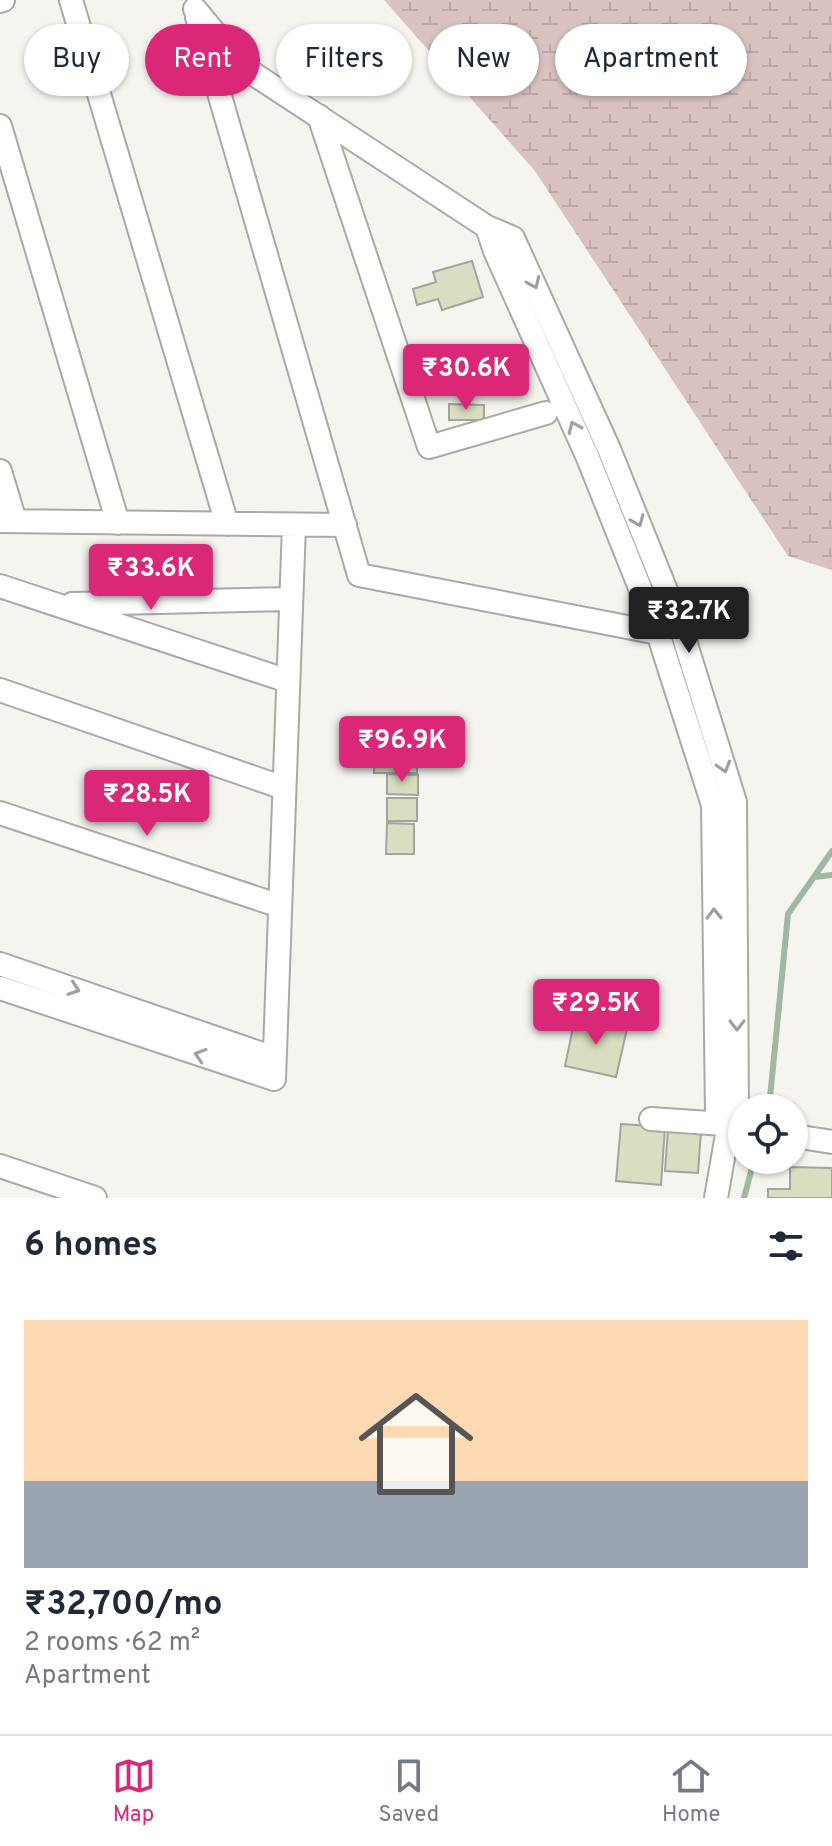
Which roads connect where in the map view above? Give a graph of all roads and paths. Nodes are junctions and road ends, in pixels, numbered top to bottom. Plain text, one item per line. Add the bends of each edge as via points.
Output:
1 (71, 0) edge
2 (193, 4) edge
3 (319, 116) junction
4 (0, 126) edge
5 (487, 227) junction
6 (546, 413) dead end
7 (0, 471) edge
8 (8, 521) edge
9 (118, 523) junction
10 (227, 524) junction
11 (294, 525) junction
12 (345, 525) junction
13 (0, 586) edge
14 (291, 599) junction
15 (55, 604) junction
16 (658, 633) junction
17 (288, 681) junction
18 (0, 690) edge
19 (284, 788) junction
20 (0, 813) edge
21 (280, 906) junction
22 (0, 964) edge
23 (0, 988) edge
24 (274, 1069) junction
25 (737, 1094) edge
26 (651, 1119) dead end
27 (728, 1123) edge
28 (728, 1128) edge
29 (808, 1138) edge
30 (832, 1142) edge
31 (728, 1146) edge
32 (0, 1166) edge
33 (88, 1197) edge
34 (716, 1198) edge

1 - 10 street
2 - 3 street via 243,67
2 - 12 street
3 - 5 street
3 - 6 street via 429,447
4 - 9 street
16 -> 5 street
5 -> 25 street via 513,238 609,449 680,625 735,802
7 - 8 street
8 - 9 street
9 - 10 street
10 - 11 street
11 - 12 street
11 - 14 street
12 - 16 street via 359,575
13 - 15 street
14 - 15 street
14 - 17 street
15 - 17 street
27 -> 16 street via 717,1111 713,805
17 - 19 street
18 - 19 street
19 - 21 street
20 - 21 street
21 - 24 street
22 -> 24 street
24 -> 23 street
26 - 28 street
29 - 30 street
31 - 34 street
32 - 33 street

